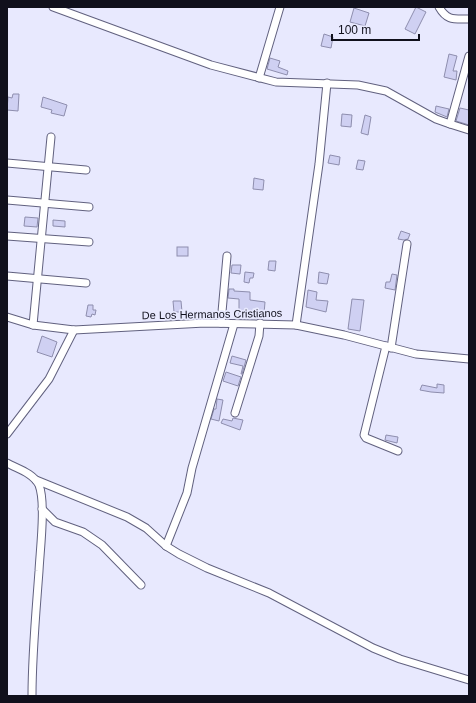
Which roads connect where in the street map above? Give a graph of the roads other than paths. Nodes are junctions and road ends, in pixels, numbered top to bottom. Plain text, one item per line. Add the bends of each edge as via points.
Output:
1 (53, 7) edge
2 (280, 7) edge
3 (439, 7) edge
4 (469, 19) edge
5 (469, 56) edge
6 (259, 78) junction
7 (327, 84) junction
8 (450, 124) junction
9 (469, 130) edge
10 (51, 137) dead end
11 (7, 163) edge
12 (48, 167) junction
13 (86, 170) dead end
14 (7, 200) edge
15 (44, 203) junction
16 (89, 207) dead end
17 (7, 236) edge
18 (41, 238) junction
19 (89, 242) dead end
20 (407, 244) dead end
21 (228, 256) dead end
22 (7, 276) edge
23 (37, 279) junction
24 (86, 283) dead end
25 (7, 317) edge
26 (221, 323) junction
27 (260, 323) junction
28 (234, 324) junction
29 (32, 325) junction
30 (296, 325) junction
31 (74, 330) junction
32 (388, 347) junction
33 (469, 359) edge
34 (235, 413) dead end
35 (7, 434) edge
36 (398, 451) dead end
37 (7, 463) edge
38 (36, 480) junction
39 (42, 508) junction
40 (166, 546) junction
41 (141, 585) dead end
42 (469, 680) edge
43 (32, 696) edge

1 - 6 street via 211,65
2 - 6 street
3 - 4 street via 450,19
5 - 8 street
6 - 7 street via 276,82
7 - 8 street via 358,85 386,91
7 - 30 street via 319,164
8 - 9 street
10 - 12 street
11 - 12 street
12 - 13 street
12 - 15 street
14 - 15 street
15 - 16 street
15 - 18 street
17 - 18 street
18 - 19 street
18 - 23 street
20 - 32 street
21 - 26 street
22 - 23 street
23 - 24 street
23 - 29 street
25 - 29 street, De Los Hermanos Cristianos
26 - 28 street, De Los Hermanos Cristianos
26 - 31 street, De Los Hermanos Cristianos
27 - 28 street, De Los Hermanos Cristianos
27 - 30 street, De Los Hermanos Cristianos
27 - 34 street via 259,336
28 - 40 street via 187,493
29 - 31 street, De Los Hermanos Cristianos
30 - 32 street, De Los Hermanos Cristianos via 344,334
31 - 35 street via 49,379
32 - 33 street, De Los Hermanos Cristianos via 416,354
32 - 36 street via 364,435
37 - 38 street via 30,474
38 - 39 street via 42,495
38 - 40 street via 127,517 146,528
39 - 41 street via 56,522 83,532 102,545
39 - 43 street
40 - 42 street via 207,568 269,593 373,648

